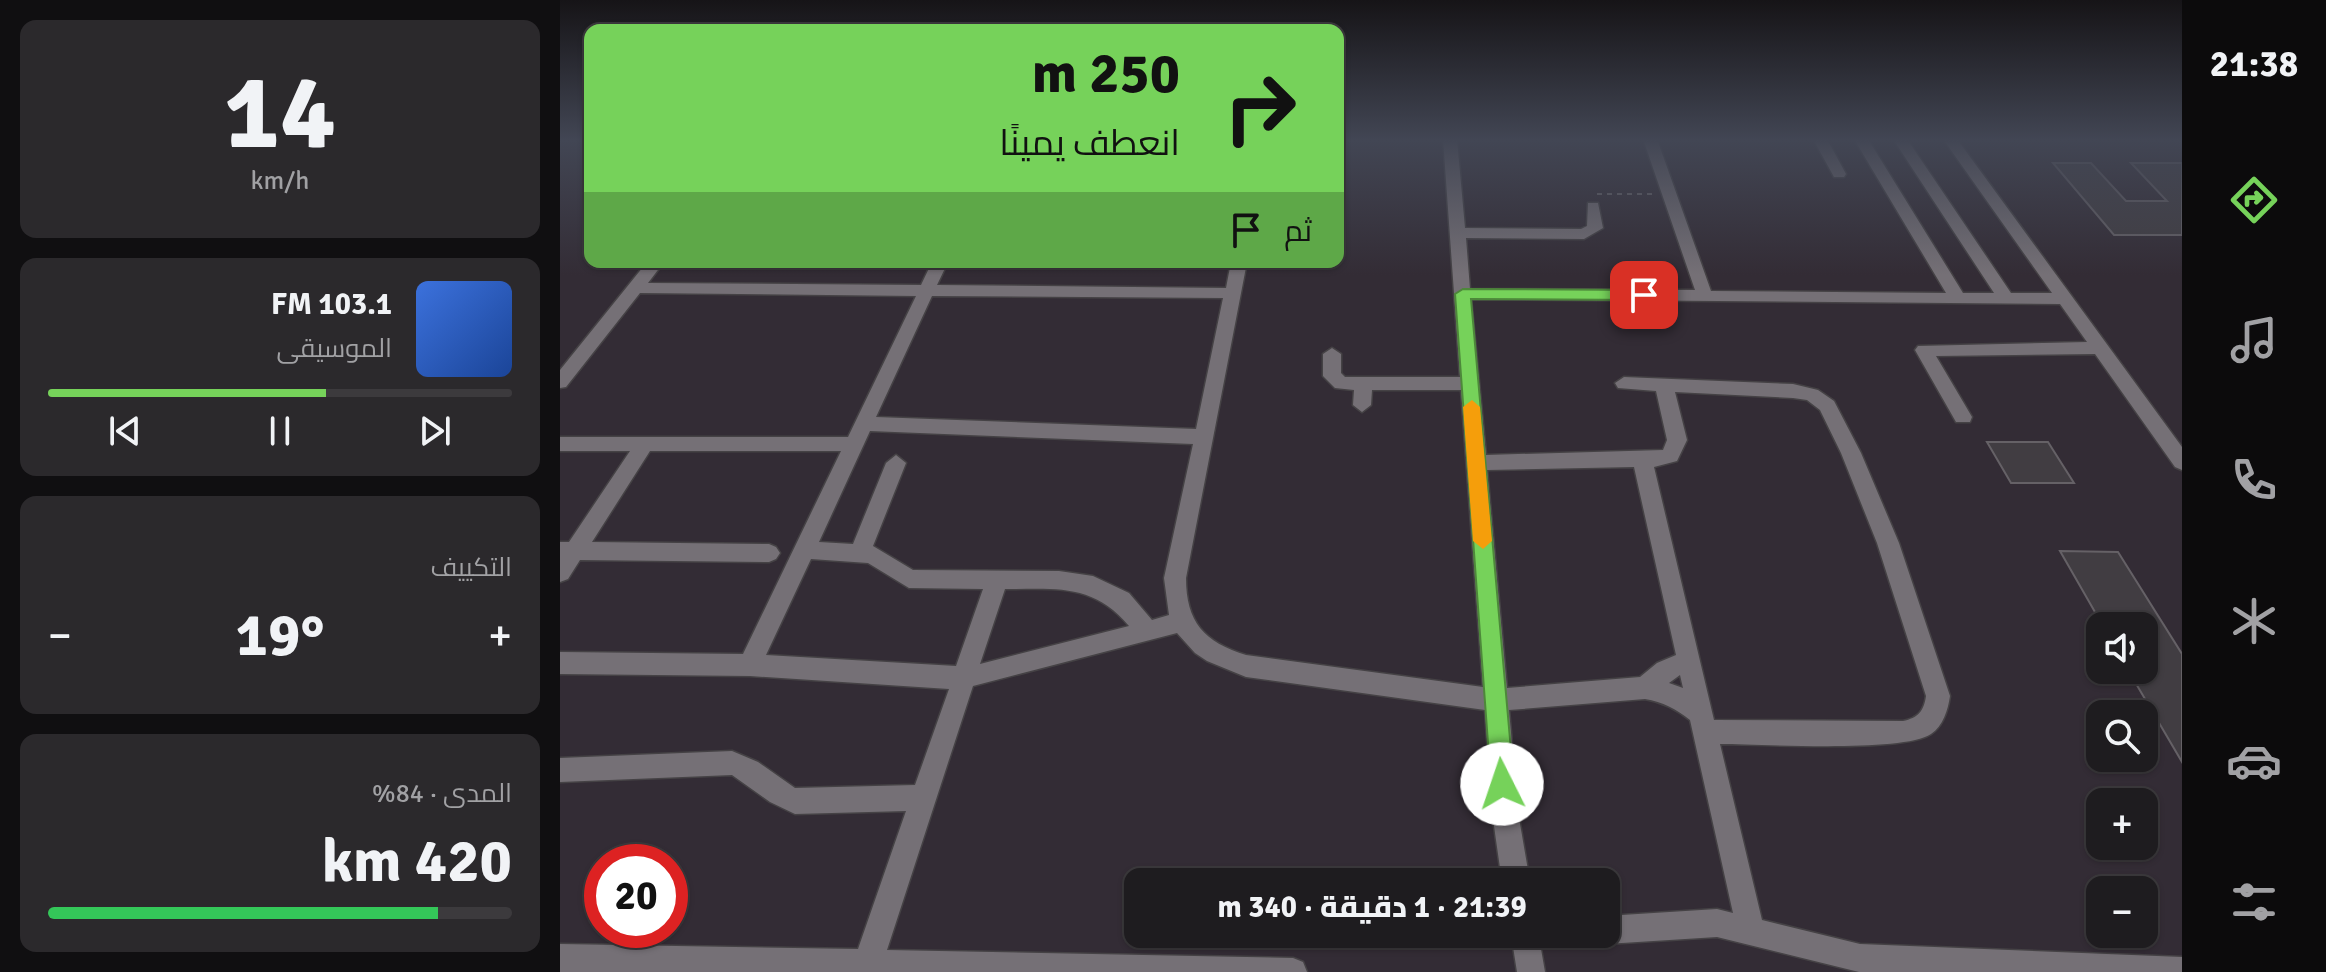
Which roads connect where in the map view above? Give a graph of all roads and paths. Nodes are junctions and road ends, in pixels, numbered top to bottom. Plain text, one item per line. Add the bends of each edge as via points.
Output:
1 (1454, 184) edge
2 (1666, 184) edge
3 (1889, 184) edge
4 (1930, 184) edge
5 (1982, 184) edge
6 (1669, 194) junction
7 (1593, 206) joint
8 (1458, 233) junction
9 (651, 268) edge
10 (937, 268) edge
11 (1238, 268) edge
12 (635, 288) junction
13 (926, 292) junction
14 (1233, 293) junction
15 (1463, 294) junction
16 (1705, 296) junction
17 (1958, 298) junction
18 (2006, 298) junction
19 (2064, 299) junction
20 (2098, 348) junction
21 (1332, 354) dead end
22 (560, 382) edge
23 (1363, 383) junction
24 (1624, 383) dead end
25 (1470, 384) junction
26 (1664, 385) junction
27 (1362, 405) dead end
28 (1963, 417) dead end
29 (864, 424) junction
30 (1205, 437) junction
31 (560, 444) edge
32 (645, 444) junction
33 (854, 444) junction
34 (1642, 459) junction
35 (2182, 462) edge
36 (896, 463) dead end
37 (1477, 463) junction
38 (804, 550) junction
39 (567, 551) edge
40 (769, 553) dead end
41 (860, 553) junction
42 (560, 573) edge
43 (997, 580) junction
44 (1182, 622) junction
45 (1148, 631) junction
46 (1690, 660) junction
47 (560, 663) edge
48 (750, 665) junction
49 (964, 677) junction
50 (1645, 688) junction
51 (1496, 700) junction
52 (1704, 723) junction
53 (560, 770) edge
54 (924, 798) junction
55 (1514, 868) edge
56 (1620, 929) edge
57 (1751, 931) junction
58 (1527, 948) edge
59 (560, 958) edge
60 (867, 966) junction
61 (1095, 971) edge
62 (2182, 971) edge
63 (1293, 972) edge
64 (1531, 972) edge

1 - 8 street
2 - 6 street
3 - 17 street
4 - 18 street
5 - 19 street
6 - 7 path via 1590,194
6 - 16 street
7 - 8 street via 1595,228 1584,234
8 - 15 street
9 - 12 street
10 - 13 street
11 - 14 street
12 - 13 street
12 - 22 street
13 - 14 street
13 - 29 street
14 - 30 street
15 - 16 street
15 - 25 street
16 - 17 street
17 - 18 street
18 - 19 street
19 - 20 street
20 - 28 street via 1924,350
20 - 35 street
21 - 23 street via 1335,380
23 - 25 street
23 - 27 street
24 - 26 street
25 - 37 street
26 - 34 street via 1677,446 1663,458
26 - 52 street via 1793,391 1812,395 1827,406 1876,511 1938,696 1926,725 1903,733
29 - 30 street
29 - 33 street
30 - 44 street via 1175,578
31 - 32 street
32 - 33 street
32 - 39 street
33 - 38 street
34 - 37 street
34 - 46 street
36 - 41 street
37 - 51 street
38 - 41 street
38 - 48 street
39 - 40 street
39 - 42 street
41 - 43 street via 877,557 909,579
43 - 45 street via 1093,585 1121,600
43 - 49 street
44 - 45 street
44 - 51 street via 1207,651 1246,666
45 - 49 street
46 - 50 street
46 - 52 street
47 - 48 street
48 - 49 street
49 - 54 street
50 - 51 street
50 - 52 street via 1676,695
51 - 55 street
52 - 57 street
53 - 54 street via 732,763 795,801
54 - 60 street
56 - 57 street via 1701,922
57 - 62 street via 1831,953 1889,961
58 - 64 street
59 - 60 street
60 - 61 street
61 - 63 street

